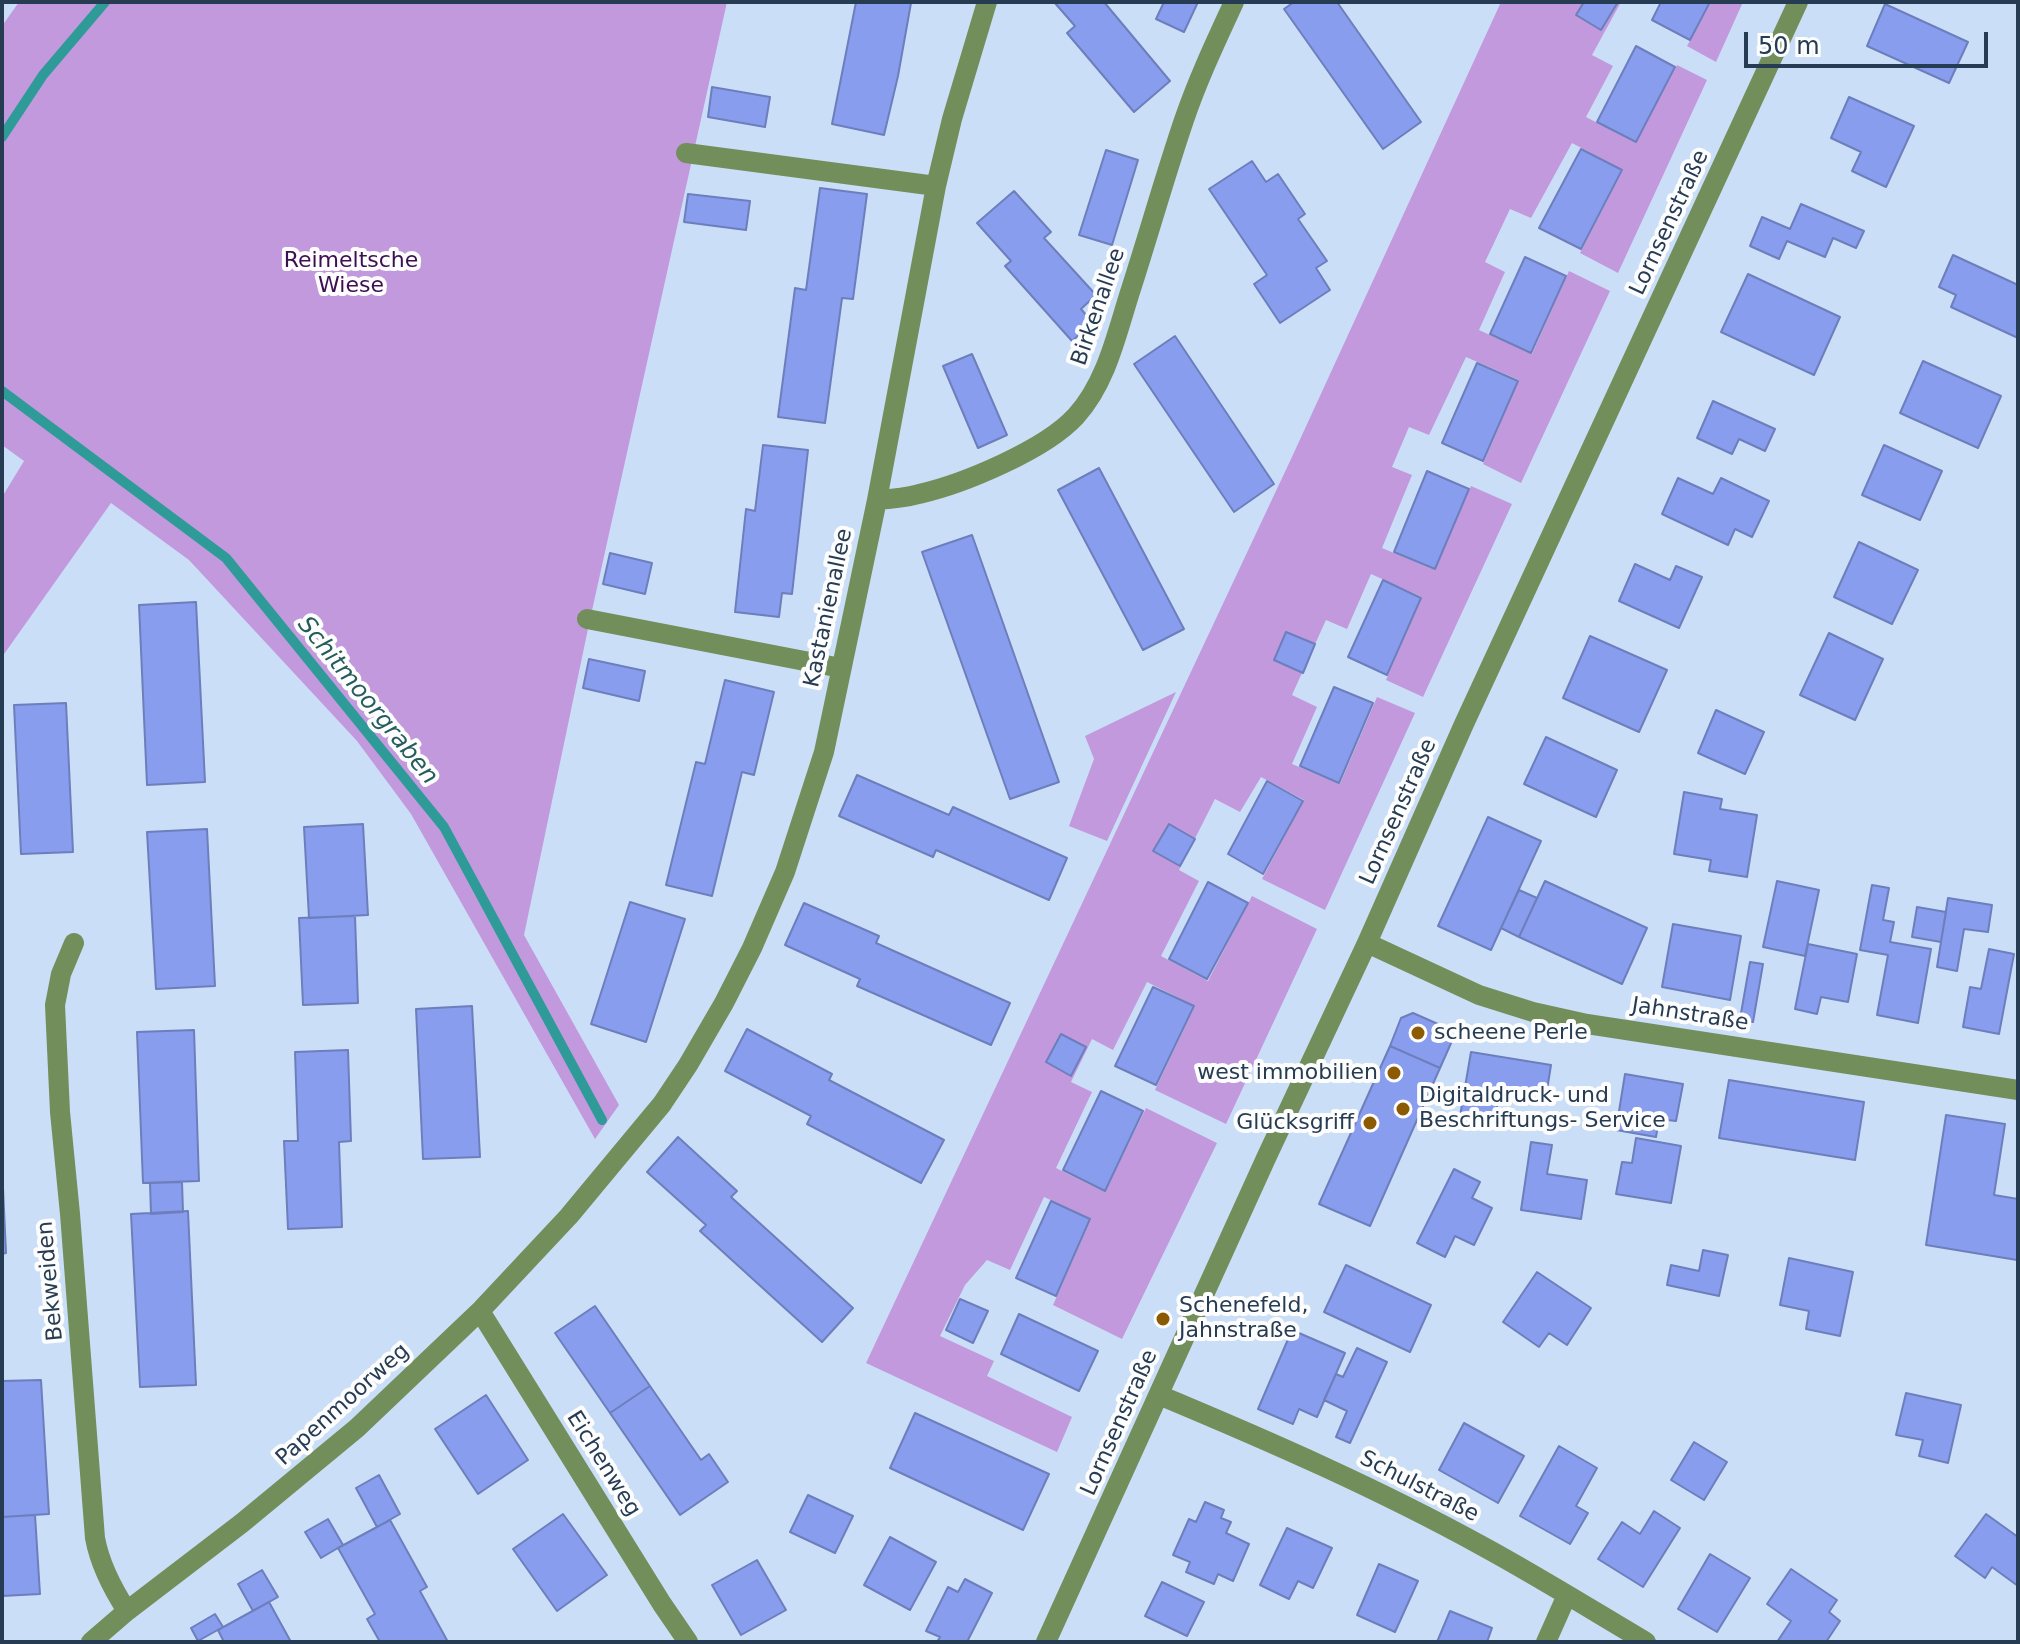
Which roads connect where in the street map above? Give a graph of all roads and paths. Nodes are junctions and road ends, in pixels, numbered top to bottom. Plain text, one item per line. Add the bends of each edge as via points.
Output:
1 (987, 2) edge
2 (1234, 2) edge
3 (1798, 2) edge
4 (686, 153) dead end
5 (936, 186) junction
6 (877, 500) junction
7 (587, 619) dead end
8 (841, 668) junction
9 (74, 943) dead end
10 (1367, 943) junction
11 (2018, 1090) edge
12 (602, 1177) joint
13 (480, 1311) junction
14 (1159, 1395) junction
15 (1567, 1595) junction
16 (127, 1611) junction
17 (91, 1642) edge
18 (688, 1642) edge
19 (1046, 1642) edge
20 (1546, 1642) edge
21 (1646, 1642) edge

1 - 5 street, Kastanienallee
2 - 6 street, Birkenallee via 1184,120 1115,342 1090,399 1061,431 1010,460 923,494
3 - 10 street, Lornsenstraße
4 - 5 street
5 - 6 street, Kastanienallee
6 - 8 street, Kastanienallee
7 - 8 street
8 - 12 street, Kastanienallee via 824,752 785,872 752,948 688,1065
9 - 16 street, Bekweiden via 55,1005 60,1112 95,1538 102,1564
10 - 11 street, Jahnstraße via 1479,995 1533,1012
10 - 14 street, Lornsenstraße
12 - 13 street, Papenmoorweg
13 - 16 street, Papenmoorweg via 357,1428
13 - 18 street, Eichenweg
14 - 15 street, Schulstraße via 1386,1496
14 - 19 street, Lornsenstraße
15 - 20 street
15 - 21 street, Schulstraße
16 - 17 street, Papenmoorweg

